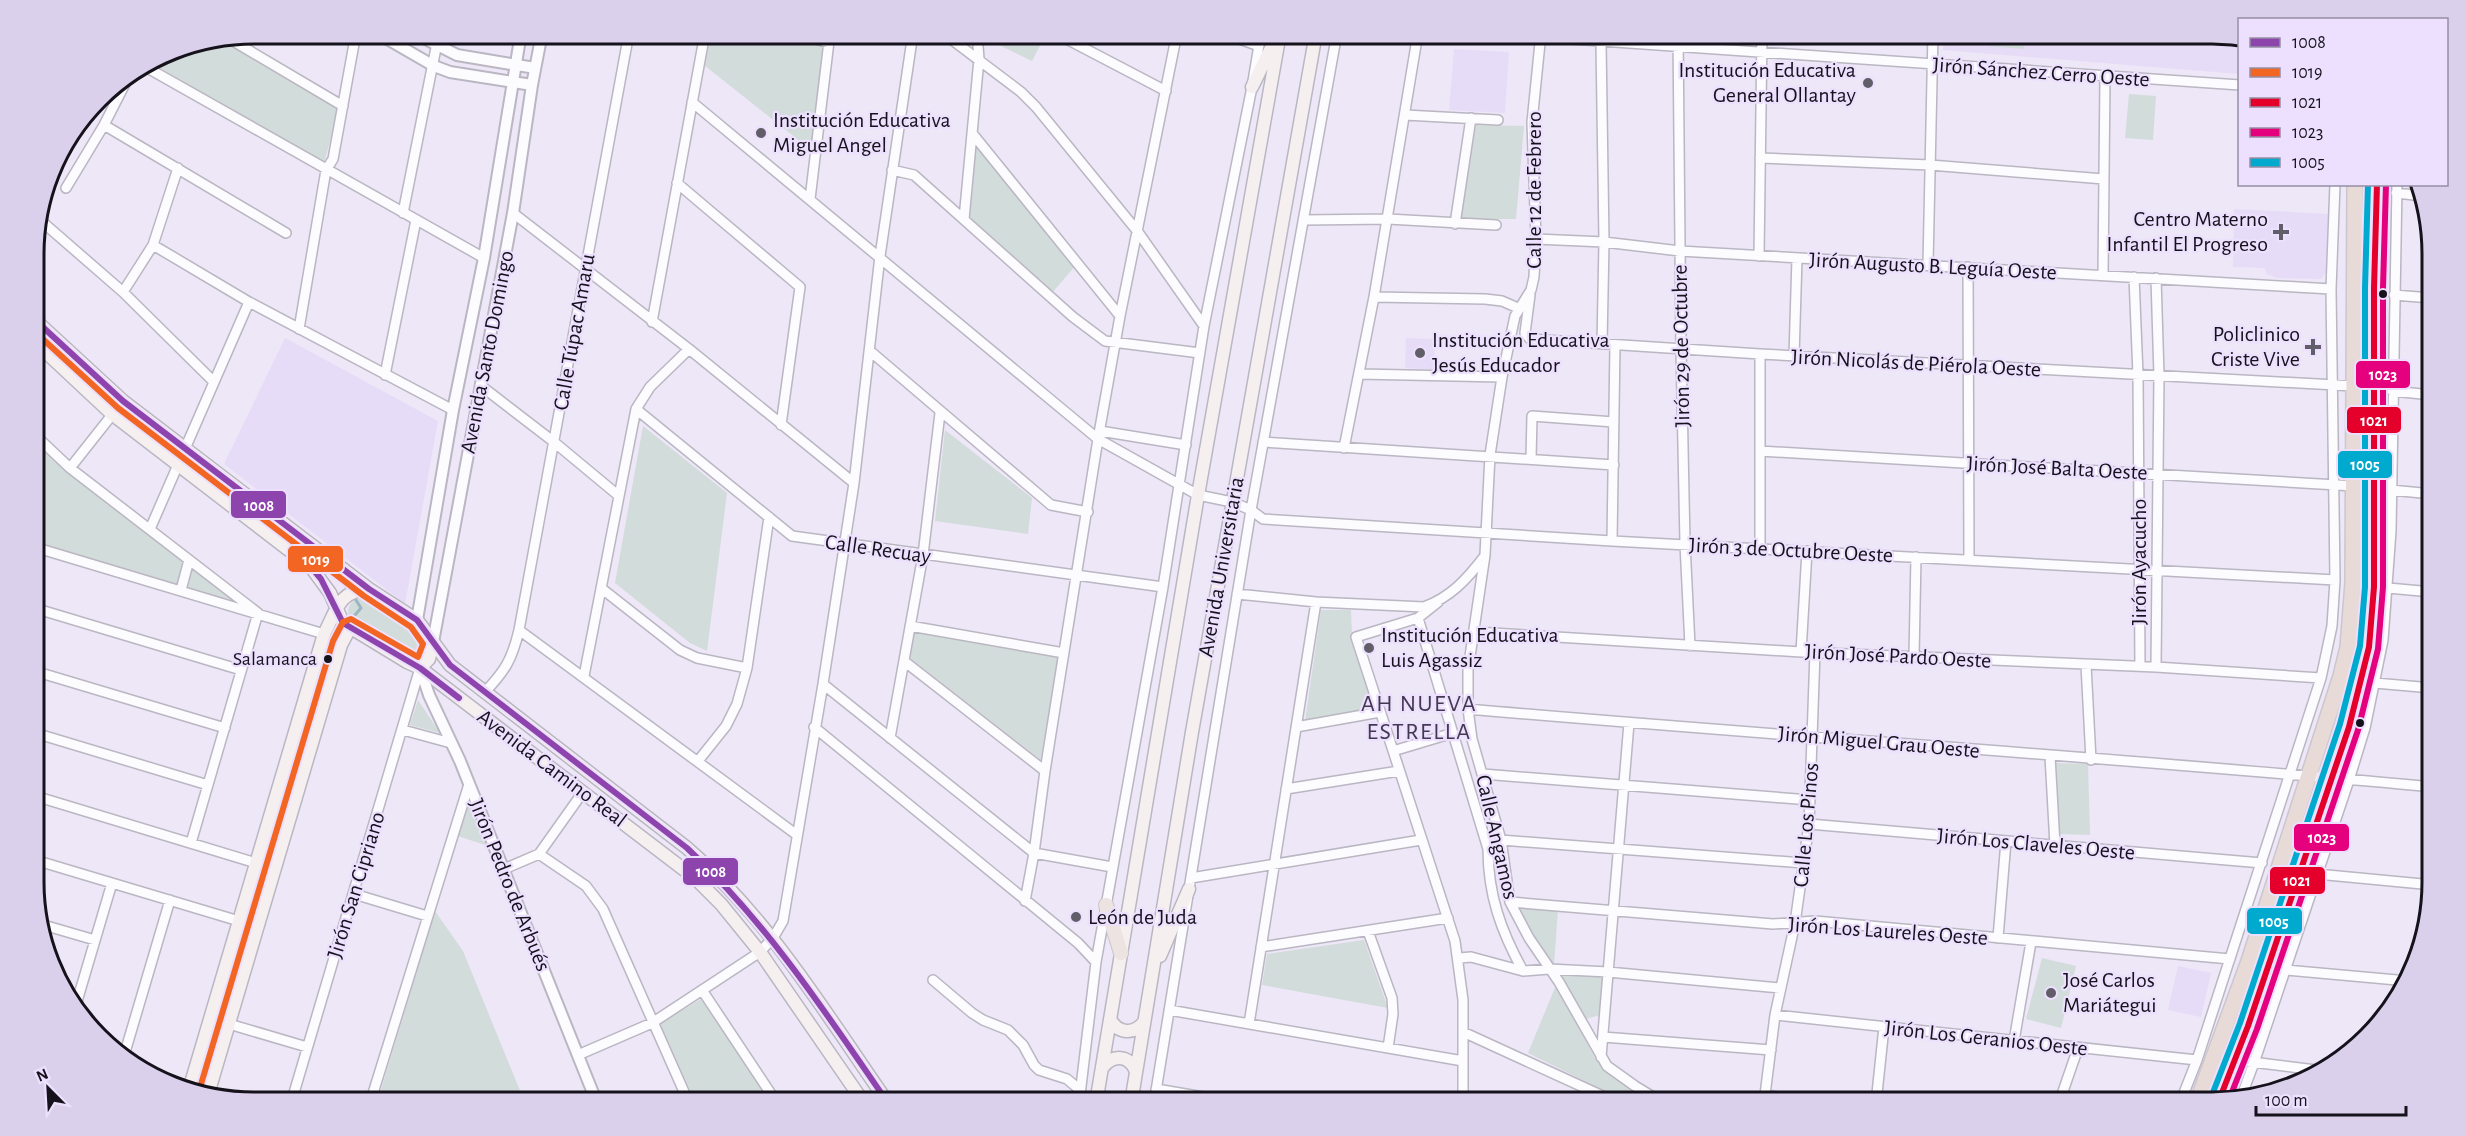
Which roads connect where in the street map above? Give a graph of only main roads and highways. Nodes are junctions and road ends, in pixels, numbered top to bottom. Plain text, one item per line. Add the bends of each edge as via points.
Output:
1 (1274, 44) edge
2 (1277, 44) edge
3 (1314, 44) edge
4 (1252, 87) road end
5 (2355, 186) edge
6 (2377, 186) edge
7 (44, 328) edge
8 (44, 350) edge
9 (369, 590) junction
10 (336, 611) junction
11 (350, 628) junction
12 (433, 642) junction
13 (420, 668) junction
14 (1190, 884) road end
15 (1106, 905) road end
16 (1121, 953) junction
17 (1152, 973) junction
18 (1110, 1019) junction
19 (1144, 1022) junction
20 (1103, 1067) junction
21 (1136, 1071) junction
22 (191, 1083) edge
23 (210, 1088) edge
24 (856, 1092) edge
25 (880, 1092) edge
26 (1098, 1092) edge
27 (1133, 1092) edge
28 (2201, 1092) edge
29 (2222, 1092) edge

1 - 4 main road
2 - 16 main road, Avenida Universitaria
3 - 17 main road, Avenida Universitaria
5 - 28 highway via 2354,486 2348,647 2249,961
6 - 29 highway via 2374,587 2369,647 2332,778
7 - 9 main road, Avenida Camino Real via 123,401
8 - 10 main road, Avenida Camino Real via 112,414 311,567 330,593
9 - 10 main road via 350,592
9 - 12 main road, Avenida Camino Real via 417,620
10 - 11 main road, Avenida Camino Real
10 - 22 main road via 324,634
11 - 13 main road, Avenida Camino Real
11 - 23 main road via 341,645
12 - 13 main road, Avenida Santo Domingo via 429,659
12 - 25 main road, Avenida Camino Real via 450,664 484,693 687,848 732,890 773,938
13 - 24 main road, Avenida Camino Real via 695,878 722,903
14 - 17 main road
15 - 16 main road
16 - 18 main road, Avenida Universitaria
17 - 19 main road, Avenida Universitaria
18 - 19 main road via 1123,1031 1135,1030
18 - 20 main road, Avenida Universitaria
19 - 21 main road, Avenida Universitaria
20 - 21 main road via 1118,1057 1129,1061
20 - 26 main road, Avenida Universitaria
21 - 27 main road, Avenida Universitaria

